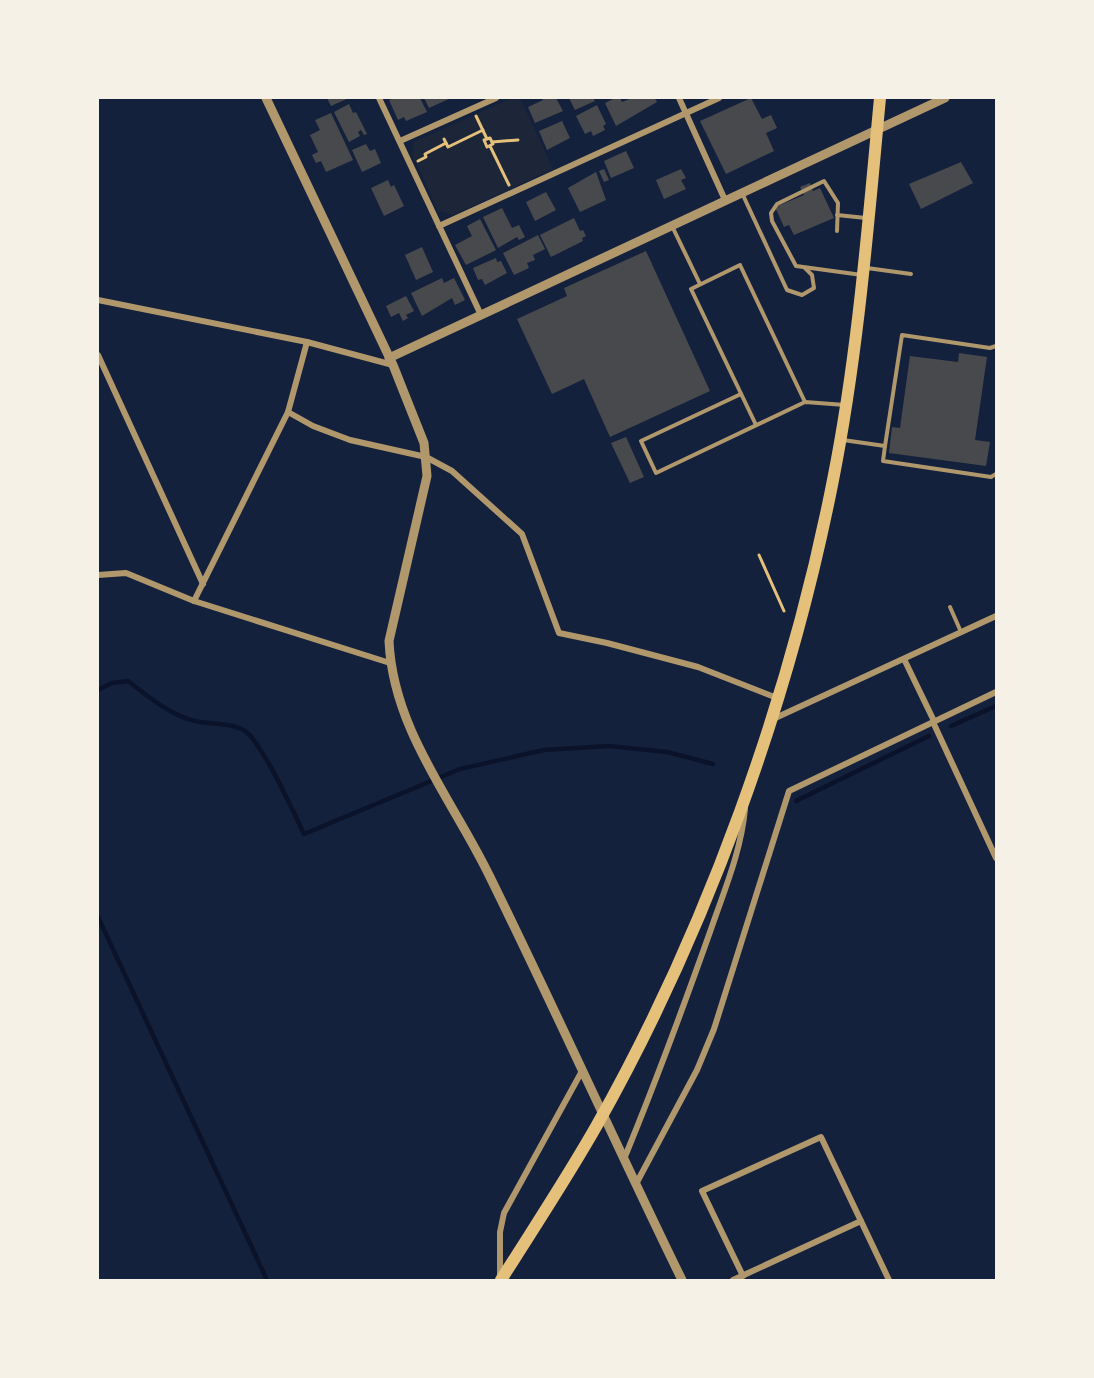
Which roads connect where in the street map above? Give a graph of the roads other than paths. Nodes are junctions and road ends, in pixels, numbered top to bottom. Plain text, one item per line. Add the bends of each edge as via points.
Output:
1 (266, 98) edge
2 (379, 98) edge
3 (496, 98) edge
4 (678, 98) edge
5 (719, 98) edge
6 (880, 98) edge
7 (945, 98) edge
8 (686, 113) junction
9 (877, 128) junction
10 (400, 141) junction
11 (741, 192) junction
12 (725, 200) junction
13 (837, 215) junction
14 (868, 218) junction
15 (671, 225) junction
16 (439, 226) junction
17 (837, 231) dead end
18 (804, 268) junction
19 (863, 271) junction
20 (911, 274) dead end
21 (700, 284) junction
22 (98, 300) edge
23 (481, 315) junction
24 (307, 342) junction
25 (996, 346) edge
26 (98, 355) edge
27 (391, 362) junction
28 (741, 394) junction
29 (805, 402) junction
30 (845, 405) junction
31 (288, 412) junction
32 (756, 425) junction
33 (840, 440) junction
34 (885, 446) junction
35 (426, 457) junction
36 (996, 474) edge
37 (98, 575) edge
38 (203, 584) junction
39 (194, 601) junction
40 (950, 607) dead end
41 (996, 616) edge
42 (961, 632) junction
43 (904, 658) junction
44 (390, 663) junction
45 (996, 692) edge
46 (777, 699) junction
47 (771, 720) junction
48 (933, 722) junction
49 (747, 789) junction
50 (996, 858) edge
51 (582, 1071) junction
52 (624, 1159) junction
53 (636, 1185) junction
54 (861, 1221) junction
55 (743, 1276) junction
56 (500, 1281) edge
57 (682, 1281) edge
58 (734, 1281) edge
59 (889, 1281) edge

1 - 27 street
2 - 10 street
3 - 10 street
4 - 8 street
5 - 8 street
6 - 9 highway
7 - 9 street
8 - 12 street
8 - 16 street
9 - 11 street
9 - 14 highway
10 - 16 street
11 - 12 street
11 - 18 lane via 787,290 802,295 814,288 812,275
12 - 15 street
13 - 14 lane
13 - 17 lane
13 - 18 lane via 838,203 824,181 772,208 772,221 791,261
14 - 19 highway
15 - 21 lane
15 - 23 street
16 - 23 street
18 - 19 lane
19 - 20 lane
19 - 30 highway
21 - 28 lane via 691,289
21 - 29 lane via 740,266
22 - 24 street
23 - 27 street
24 - 27 street
24 - 31 street
25 - 34 lane via 902,335
26 - 38 street
27 - 35 street via 420,429
28 - 32 lane
28 - 32 lane via 641,441 656,473
29 - 30 lane
29 - 32 lane
30 - 33 highway
31 - 35 street via 350,440
31 - 38 street
33 - 34 lane
33 - 46 highway via 817,552
34 - 36 lane via 883,461 991,477
35 - 44 street via 427,476 393,614
35 - 46 street via 452,471 522,534 559,633 698,667
37 - 39 street via 126,573
38 - 39 street
39 - 44 street
40 - 42 lane
41 - 42 street
42 - 43 street
43 - 47 street
43 - 48 street
44 - 51 street via 401,706 432,777 489,874
45 - 48 street
46 - 47 highway
47 - 49 highway
48 - 50 street
48 - 53 street via 789,791 714,1029 698,1070
49 - 52 street via 742,838 665,1059
49 - 56 highway via 684,950 611,1098
51 - 52 street
51 - 56 street via 504,1213
52 - 53 street
53 - 57 street
54 - 55 street
54 - 55 street via 821,1137 702,1191
54 - 59 street
55 - 58 street

